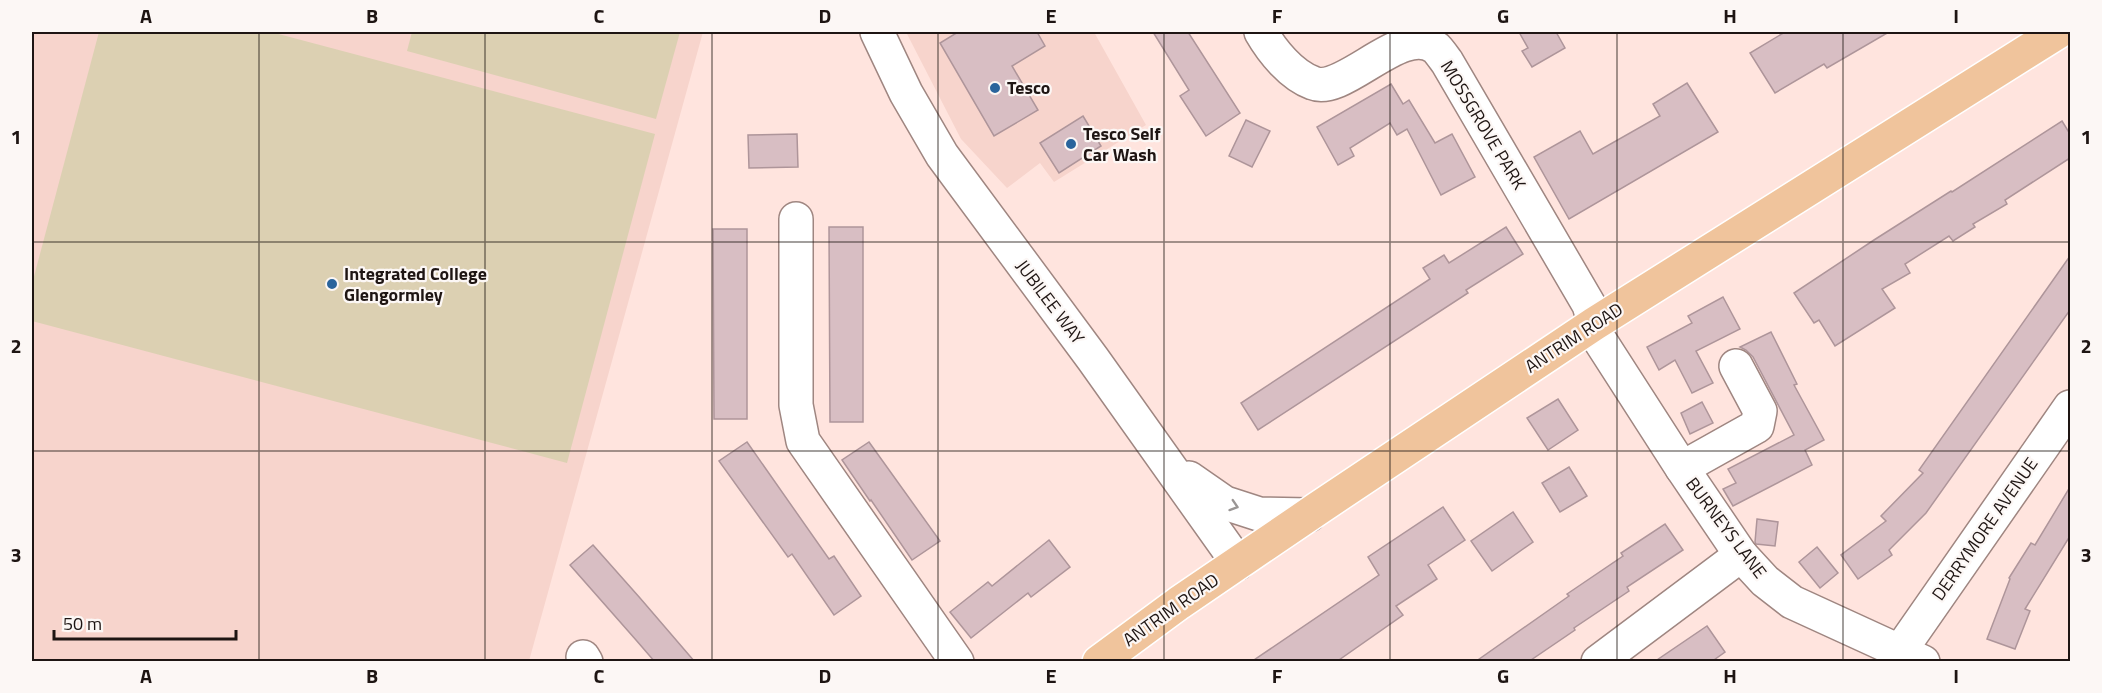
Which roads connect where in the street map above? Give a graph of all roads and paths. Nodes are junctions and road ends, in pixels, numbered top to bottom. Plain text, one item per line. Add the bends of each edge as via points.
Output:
1 (877, 32) edge
2 (1261, 32) edge
3 (2058, 32) edge
4 (796, 219) dead end
5 (1594, 324) junction
6 (1736, 366) dead end
7 (2070, 407) edge
8 (1168, 463) junction
9 (1682, 468) junction
10 (1309, 515) junction
11 (1741, 555) junction
12 (1238, 563) junction
13 (1912, 656) edge
14 (957, 662) edge
15 (1100, 662) edge
16 (1598, 662) edge

1 - 8 street, JUBILEE WAY via 942,155
2 - 5 street, MOSSGROVE PARK via 1286,65 1314,84 1336,82 1382,54 1416,42 1434,47 1588,305
3 - 5 main road, ANTRIM ROAD
4 - 14 street via 796,405 803,441
5 - 9 street, BURNEYS LANE via 1599,339
5 - 10 main road, ANTRIM ROAD
6 - 9 street via 1760,411 1757,426
7 - 13 street, DERRYMORE AVENUE
8 -> 10 street via 1225,503 1259,514
8 - 12 street, JUBILEE WAY
9 - 11 street, BURNEYS LANE
10 - 12 main road, ANTRIM ROAD
11 - 13 street, BURNEYS LANE via 1792,602
11 - 16 street
12 - 15 main road, ANTRIM ROAD

